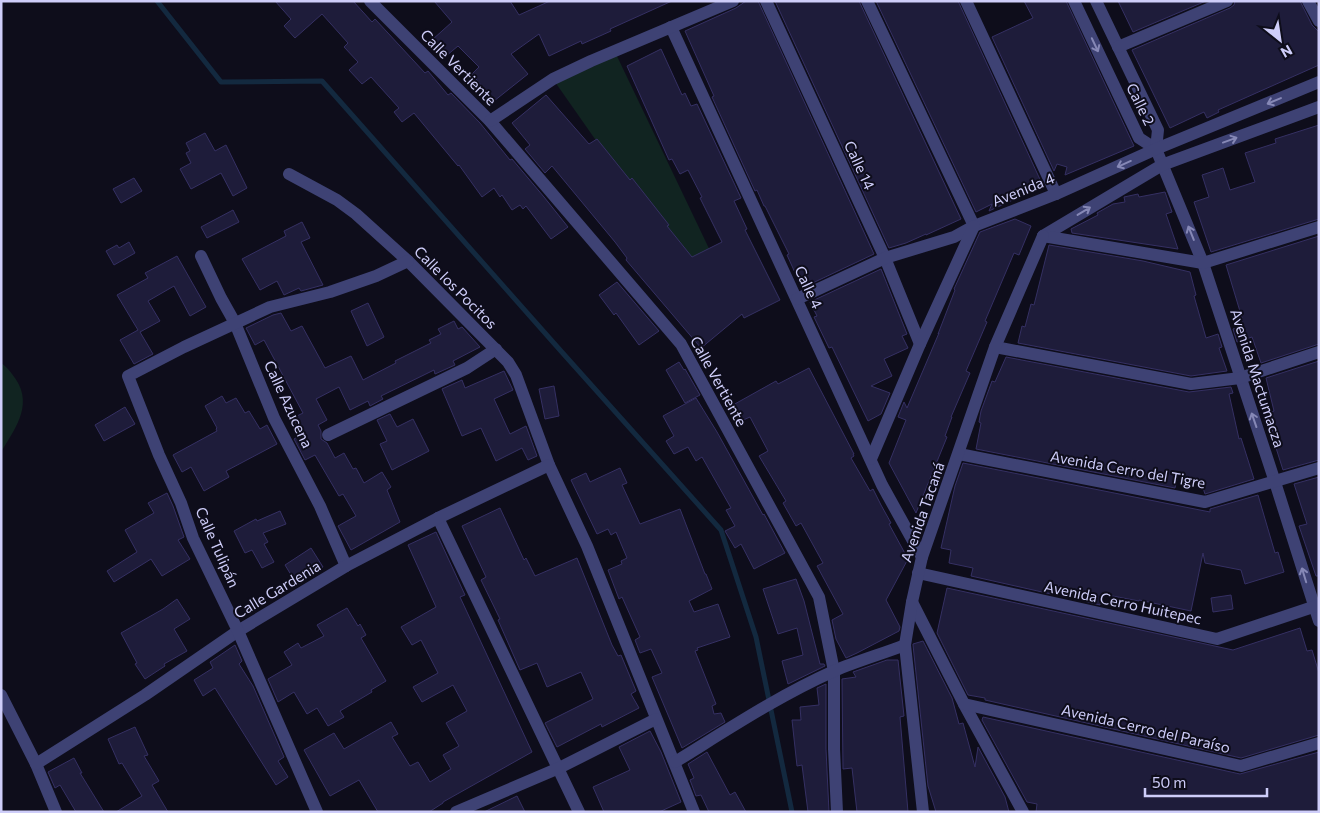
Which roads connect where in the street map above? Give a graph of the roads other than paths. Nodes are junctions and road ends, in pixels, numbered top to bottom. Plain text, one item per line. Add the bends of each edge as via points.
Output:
1 (370, 1) edge
2 (733, 1) edge
3 (766, 1) edge
4 (867, 1) edge
5 (966, 1) edge
6 (1074, 1) edge
7 (1096, 1) edge
8 (1227, 1) edge
9 (1308, 1) edge
10 (1319, 21) edge
11 (671, 27) junction
12 (1118, 47) junction
13 (1319, 82) edge
14 (1319, 107) edge
15 (490, 121) junction
16 (1156, 149) junction
17 (1162, 165) junction
18 (289, 174) dead end
19 (1056, 194) junction
20 (974, 226) junction
21 (1319, 227) edge
22 (1043, 236) junction
23 (201, 256) dead end
24 (885, 258) junction
25 (408, 261) junction
26 (1203, 263) junction
27 (796, 299) junction
28 (235, 323) junction
29 (920, 344) junction
30 (995, 347) junction
31 (496, 349) junction
32 (1319, 352) edge
33 (1240, 378) junction
34 (328, 435) dead end
35 (959, 454) junction
36 (871, 459) junction
37 (548, 465) junction
38 (1319, 468) edge
39 (1276, 482) junction
40 (438, 518) junction
41 (922, 557) junction
42 (346, 566) junction
43 (918, 573) junction
44 (912, 602) junction
45 (1316, 606) edge
46 (1319, 621) edge
47 (238, 631) junction
48 (905, 645) junction
49 (834, 672) junction
50 (1, 695) edge
51 (964, 704) junction
52 (656, 719) junction
53 (1319, 743) edge
54 (675, 762) junction
55 (36, 764) junction
56 (559, 768) junction
57 (56, 812) edge
58 (317, 812) edge
59 (456, 812) edge
60 (579, 812) edge
61 (694, 812) edge
62 (837, 812) edge
63 (923, 812) edge
64 (1023, 812) edge

1 - 15 street, Calle Vertiente
2 - 11 street
3 - 24 street, Calle 14
4 - 20 street
5 - 19 street
6 -> 16 street, Calle 2 via 1139,138
7 - 12 street, Calle 2
8 - 12 street
9 - 10 street
11 - 15 street via 553,80
11 - 27 street, Calle 4
12 - 16 street, Calle 2 via 1158,130
13 -> 16 street, Avenida 4
17 -> 14 street
15 - 49 street, Calle Vertiente via 682,344 819,597
16 - 17 street, Avenida Mactumacza
16 -> 19 street, Avenida 4
22 -> 17 street
26 -> 17 street, Avenida Mactumacza
18 - 25 street, Calle los Pocitos via 356,214
19 - 20 street, Avenida 4
20 - 24 street, Avenida 4 via 954,237
20 - 29 street
21 - 26 street
22 - 26 street
22 - 30 street, Avenida Tacaná
23 - 28 street, Calle Azucena
24 - 27 street, Avenida 4
24 - 29 street, Calle 14
25 - 28 street via 376,276 270,307
25 - 31 street, Calle los Pocitos
26 - 33 street, Avenida Mactumacza
27 - 36 street, Calle 4
28 - 42 street, Calle Azucena via 274,418 320,506
28 - 47 street, Calle Tulipán via 128,376 193,538
29 - 36 street
30 - 33 street via 1191,384
30 - 35 street, Avenida Tacaná
31 - 34 street via 466,368
31 - 37 street, Calle los Pocitos via 516,375
32 - 33 street
39 -> 33 street, Avenida Mactumacza
35 - 39 street, Avenida Cerro del Tigre via 1205,502
35 - 41 street, Avenida Tacaná
36 - 41 street, Calle 4
37 - 40 street, Calle Gardenia
37 - 52 street, Calle los Pocitos via 587,546
38 - 39 street, Avenida Cerro del Tigre
45 -> 39 street, Avenida Mactumacza
40 - 42 street, Calle Gardenia
40 - 56 street
41 - 43 street, Avenida Tacaná
42 - 47 street, Calle Gardenia
43 - 44 street, Avenida Tacaná
43 - 45 street, Avenida Cerro Huitepec via 1217,639
44 - 48 street, Avenida Tacaná
44 - 51 street
45 - 46 street, Avenida Mactumacza
47 - 55 street, Calle Gardenia
47 - 58 street, Calle Tulipán
48 - 49 street
48 - 63 street, Avenida Tacaná
49 - 54 street via 749,716
49 - 62 street, Calle Vertiente
50 - 55 street
51 - 53 street, Avenida Cerro del Paraíso via 1242,766
51 - 64 street
52 - 54 street, Calle los Pocitos
52 - 56 street
54 - 61 street, Calle los Pocitos
55 - 57 street
56 - 59 street
56 - 60 street

